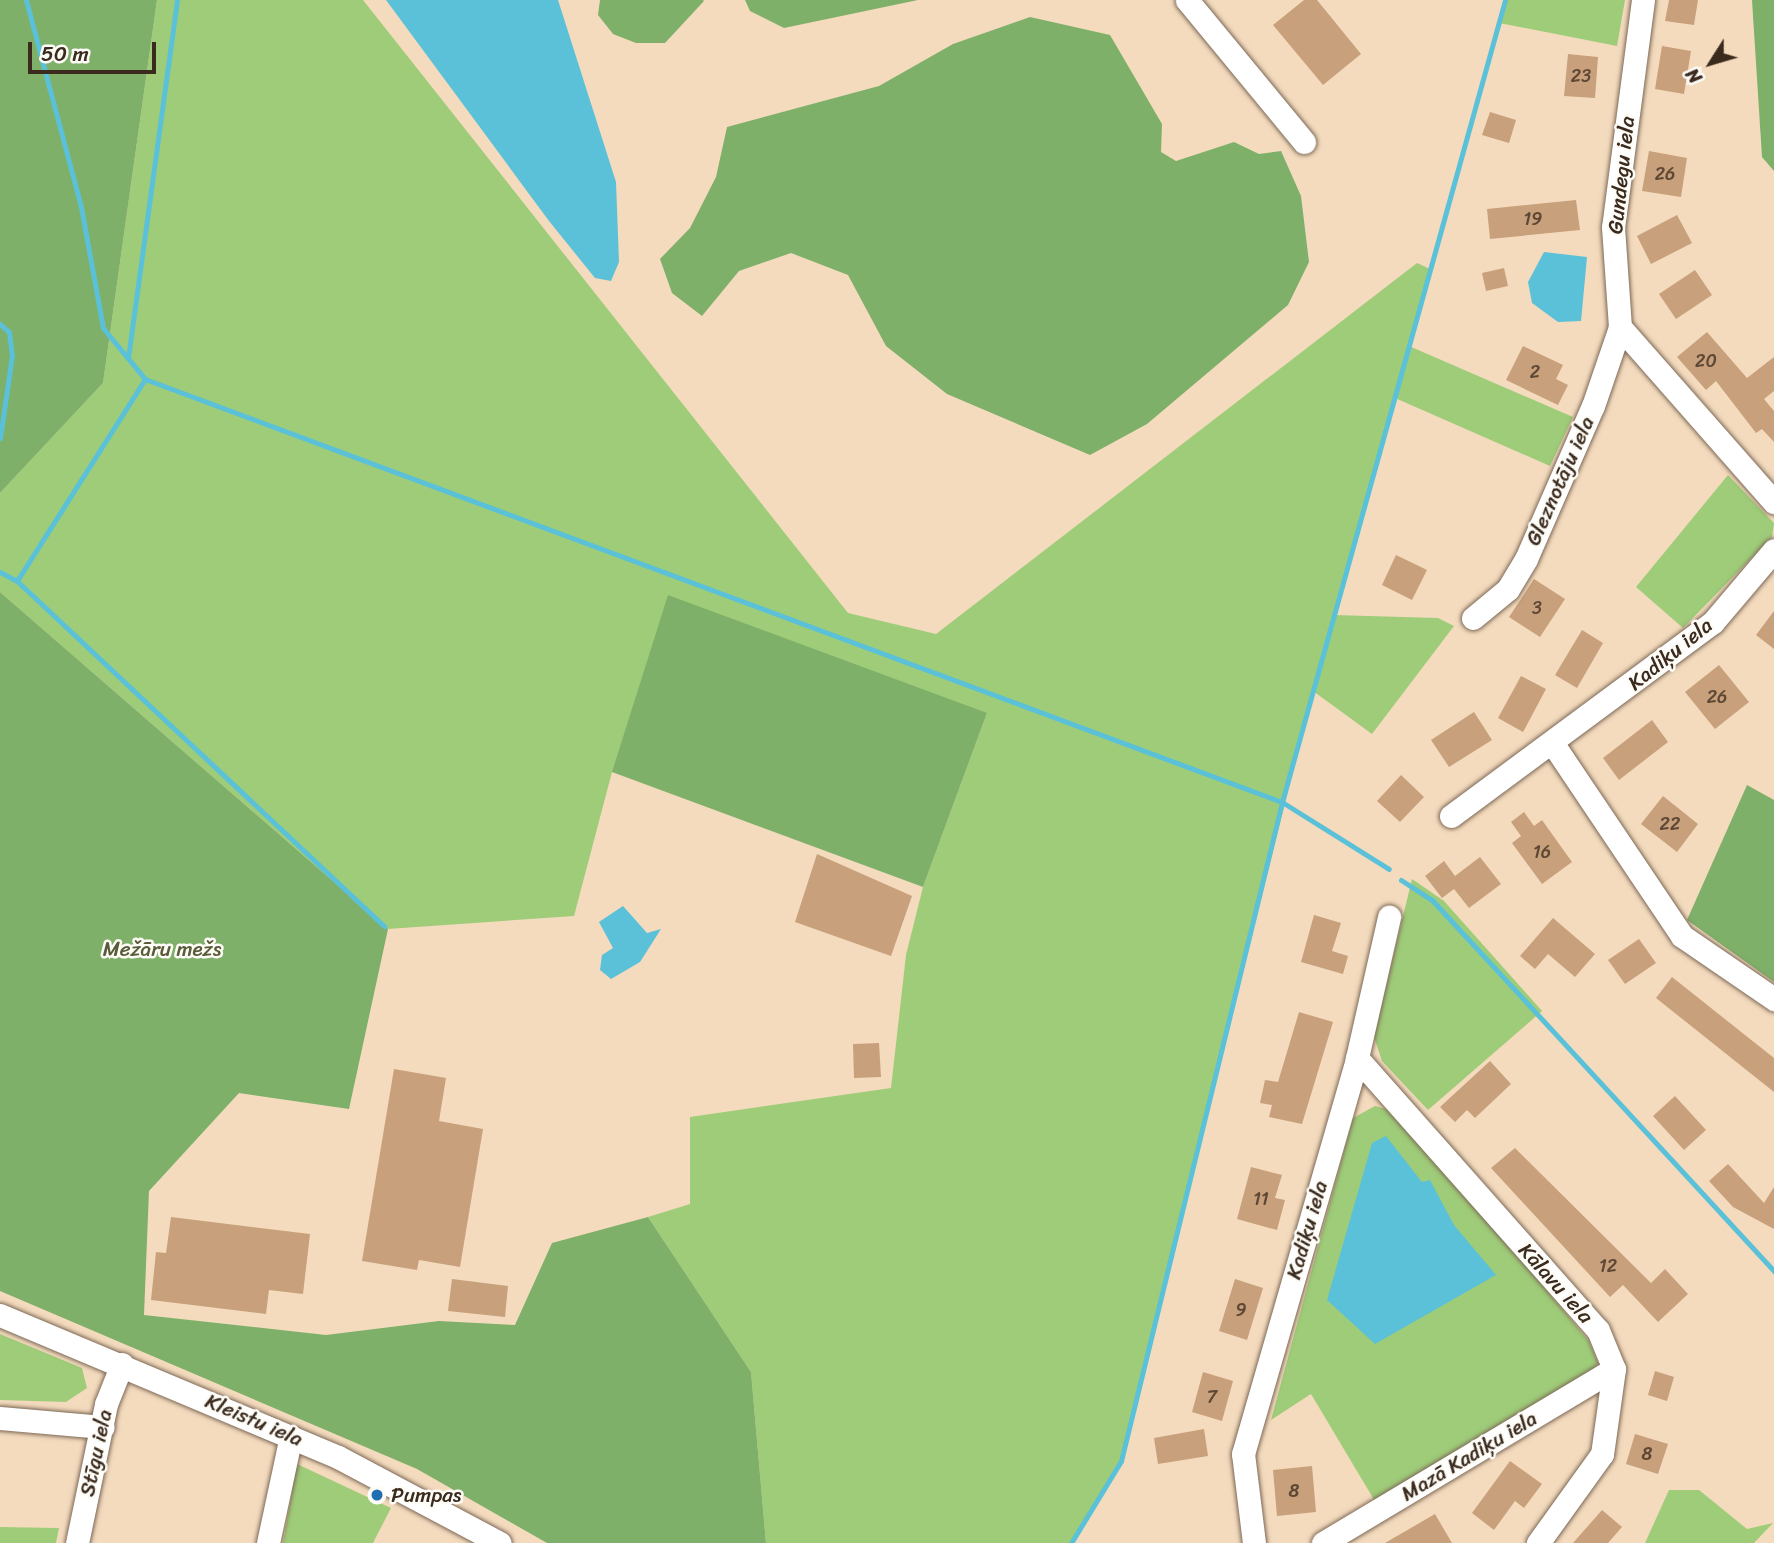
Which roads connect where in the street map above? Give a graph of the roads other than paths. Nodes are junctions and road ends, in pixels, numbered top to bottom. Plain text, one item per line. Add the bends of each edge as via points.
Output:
1 (1187, 0) edge
2 (1643, 0) edge
3 (1304, 142) dead end
4 (1620, 327) junction
5 (1774, 502) edge
6 (1774, 550) edge
7 (1473, 618) dead end
8 (1553, 744) junction
9 (1451, 816) dead end
10 (1389, 918) dead end
11 (1774, 999) edge
12 (1357, 1058) junction
13 (0, 1315) edge
14 (122, 1364) junction
15 (1614, 1369) junction
16 (0, 1418) edge
17 (103, 1427) junction
18 (291, 1436) junction
19 (77, 1543) edge
20 (268, 1543) edge
21 (500, 1543) edge
22 (1254, 1543) edge
23 (1323, 1543) edge
24 (1538, 1543) edge

1 - 3 street
2 - 4 street, Gundegu iela via 1613,227
4 - 5 street
4 - 7 street, Gleznotāju iela via 1594,406 1525,559 1508,589
6 - 8 street, Kadiķu iela via 1713,622
8 - 9 street, Kadiķu iela
8 - 11 street via 1682,936
10 - 12 street, Kadiķu iela
12 - 15 street, Kālavu iela via 1598,1330
12 - 22 street, Kadiķu iela via 1243,1454
13 - 14 street, Kleistu iela
14 - 17 street, Stīgu iela
14 - 18 street, Kleistu iela
15 - 23 street, Mazā Kadiķu iela
15 - 24 street via 1602,1454
16 - 17 street
17 - 19 street, Stīgu iela
18 - 20 street
18 - 21 street, Kleistu iela

